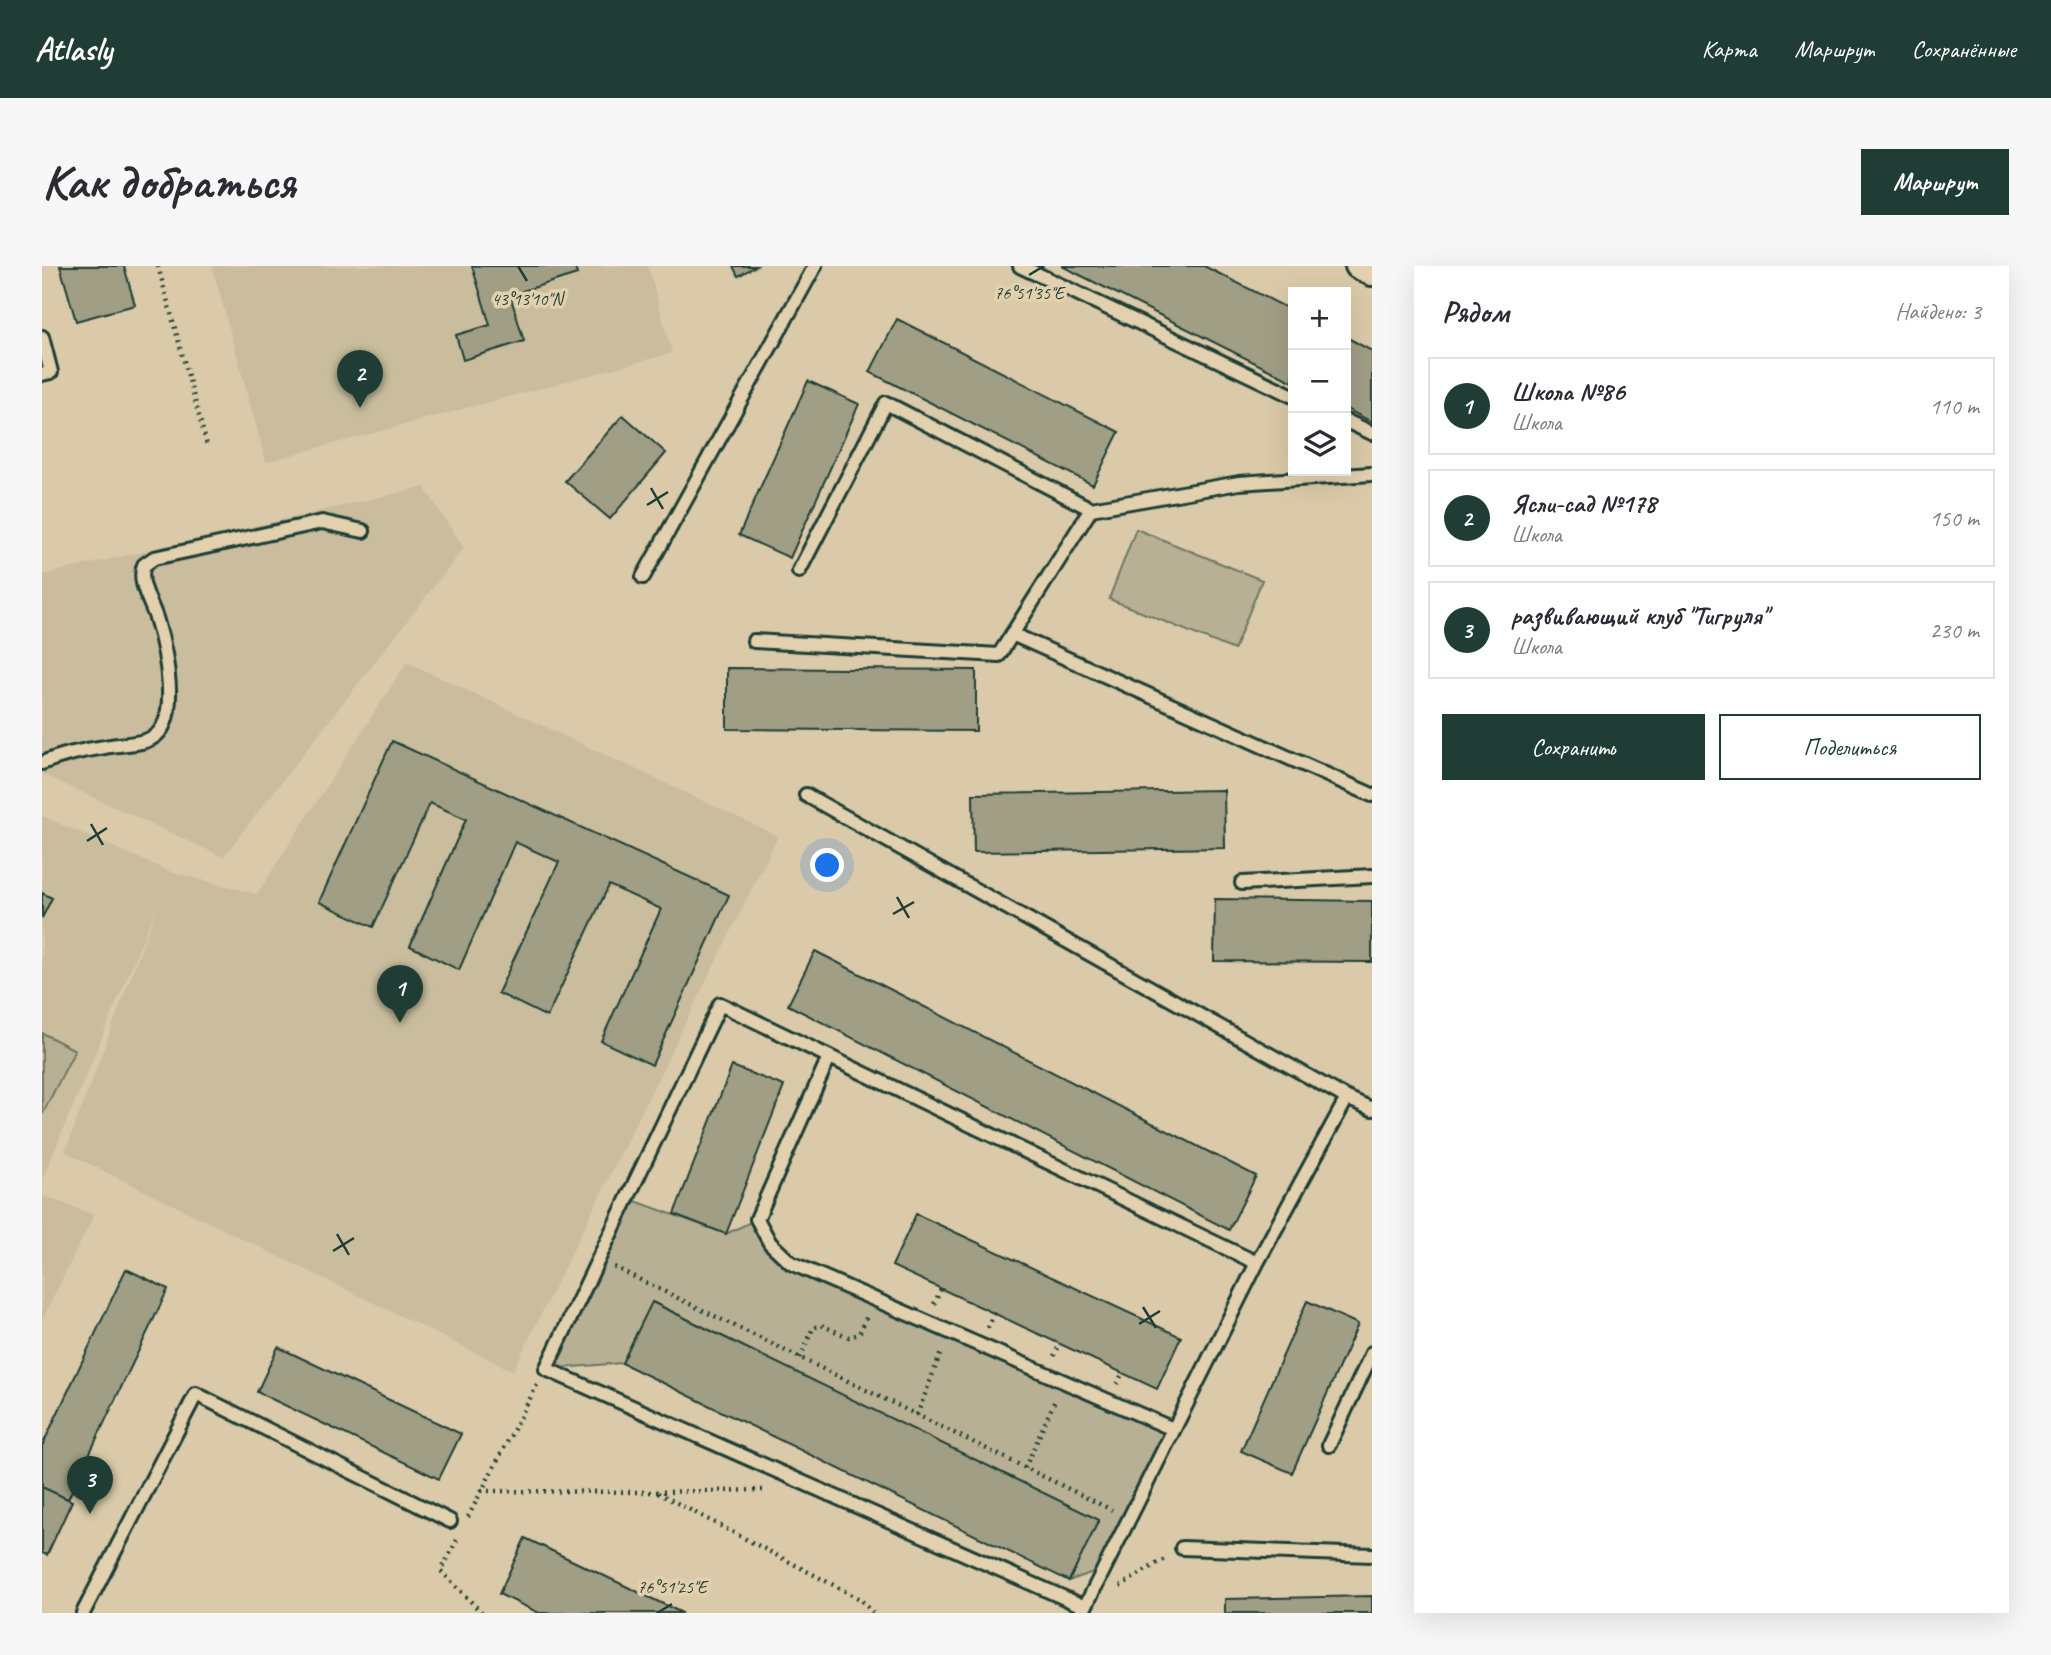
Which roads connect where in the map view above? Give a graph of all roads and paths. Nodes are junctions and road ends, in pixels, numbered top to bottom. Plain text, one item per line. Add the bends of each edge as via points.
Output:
1 (158, 266) edge
2 (815, 266) edge
3 (1020, 266) edge
4 (42, 337) edge
5 (42, 374) edge
6 (1288, 394) edge
7 (1351, 423) edge
8 (1372, 433) edge
9 (207, 445) dead end
10 (1372, 474) edge
11 (1091, 509) junction
12 (363, 531) dead end
13 (799, 571) dead end
14 (643, 577) dead end
15 (1012, 634) junction
16 (754, 641) dead end
17 (42, 763) edge
18 (806, 795) dead end
19 (1372, 795) edge
20 (1372, 876) edge
21 (1242, 883) dead end
22 (829, 1057) junction
23 (1347, 1098) junction
24 (1372, 1109) edge
25 (598, 1259) junction
26 (1257, 1263) junction
27 (874, 1299) junction
28 (949, 1331) junction
29 (1372, 1353) edge
30 (800, 1358) junction
31 (546, 1369) junction
32 (1063, 1381) junction
33 (917, 1415) junction
34 (1173, 1429) junction
35 (1329, 1445) dead end
36 (1025, 1468) junction
37 (819, 1489) junction
38 (481, 1491) junction
39 (656, 1493) junction
40 (1129, 1518) junction
41 (467, 1519) dead end
42 (450, 1521) dead end
43 (462, 1529) dead end
44 (1182, 1548) joint
45 (1372, 1555) edge
46 (1085, 1607) junction
47 (83, 1613) edge
48 (482, 1613) edge
49 (873, 1613) edge

1 - 9 path
2 - 14 lane
3 - 6 lane
4 - 5 lane via 51,372
7 - 8 lane
10 - 11 lane via 1239,483
11 - 13 lane via 886,403
11 - 15 lane
12 - 17 lane via 322,522 154,558 144,565 141,578 158,623 165,662 167,722 150,740
15 - 16 lane via 999,655
15 - 19 lane
18 - 23 lane
20 - 21 lane
22 - 25 lane via 720,1004
22 - 26 lane
22 - 27 lane via 757,1219 770,1243 791,1263
23 - 24 lane
23 - 26 lane
25 - 30 path
25 - 31 lane
26 - 34 lane
27 - 28 lane
27 - 30 path via 859,1334 849,1337 821,1325 813,1328
28 - 32 lane
28 - 33 path
29 - 35 lane
30 - 33 path
31 - 37 lane
31 - 38 path
32 - 34 lane
32 - 36 path
33 - 36 path
34 - 40 lane
36 - 40 path
37 - 39 path
37 - 46 lane
38 - 39 path
38 - 41 path
39 - 49 path via 860,1599
40 - 46 lane
42 - 47 lane via 196,1394
43 - 48 path via 441,1571
44 - 45 lane
44 - 46 path

